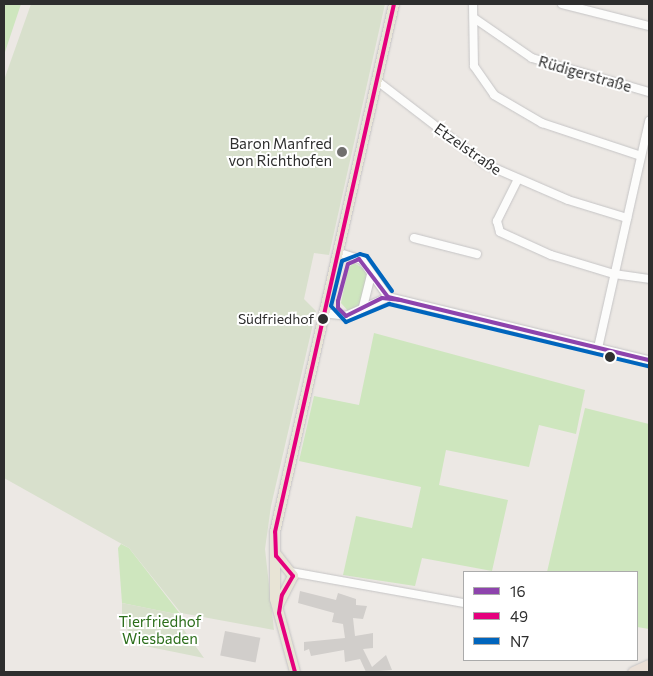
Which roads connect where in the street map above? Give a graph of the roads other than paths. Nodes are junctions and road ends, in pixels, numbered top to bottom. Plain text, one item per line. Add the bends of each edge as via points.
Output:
1 (394, 4) edge
2 (473, 4) edge
3 (562, 4) edge
4 (474, 18) junction
5 (649, 26) edge
6 (376, 80) junction
7 (649, 92) edge
8 (649, 121) edge
9 (641, 156) junction
10 (518, 181) junction
11 (627, 218) junction
12 (414, 238) dead end
13 (337, 252) junction
14 (477, 254) dead end
15 (614, 274) junction
16 (371, 276) junction
17 (649, 279) edge
18 (388, 297) junction
19 (364, 307) junction
20 (324, 313) junction
21 (598, 348) junction
22 (649, 360) edge
23 (285, 577) junction
24 (463, 603) edge
25 (649, 665) edge
26 (295, 672) edge
27 (633, 672) edge

1 - 6 main road
2 - 4 street
3 - 5 street
4 - 7 street, Rüdigerstraße via 532,58
4 - 9 street via 474,66 494,95 542,123
6 - 10 street, Etzelstraße via 485,164
6 - 13 main road
8 - 9 street
9 - 11 street
10 - 11 street, Etzelstraße
10 - 15 street via 497,221 497,230 551,255
11 - 15 street
12 - 14 street
13 - 16 street via 362,260
13 - 20 main road
15 - 17 street
15 - 21 street
16 - 18 street
16 - 19 street
18 - 19 street
18 - 21 street
19 - 20 street via 346,316
20 - 23 main road via 279,508 274,549
21 - 22 street
23 - 24 street via 312,575
23 - 26 main road via 279,613
25 - 27 highway

